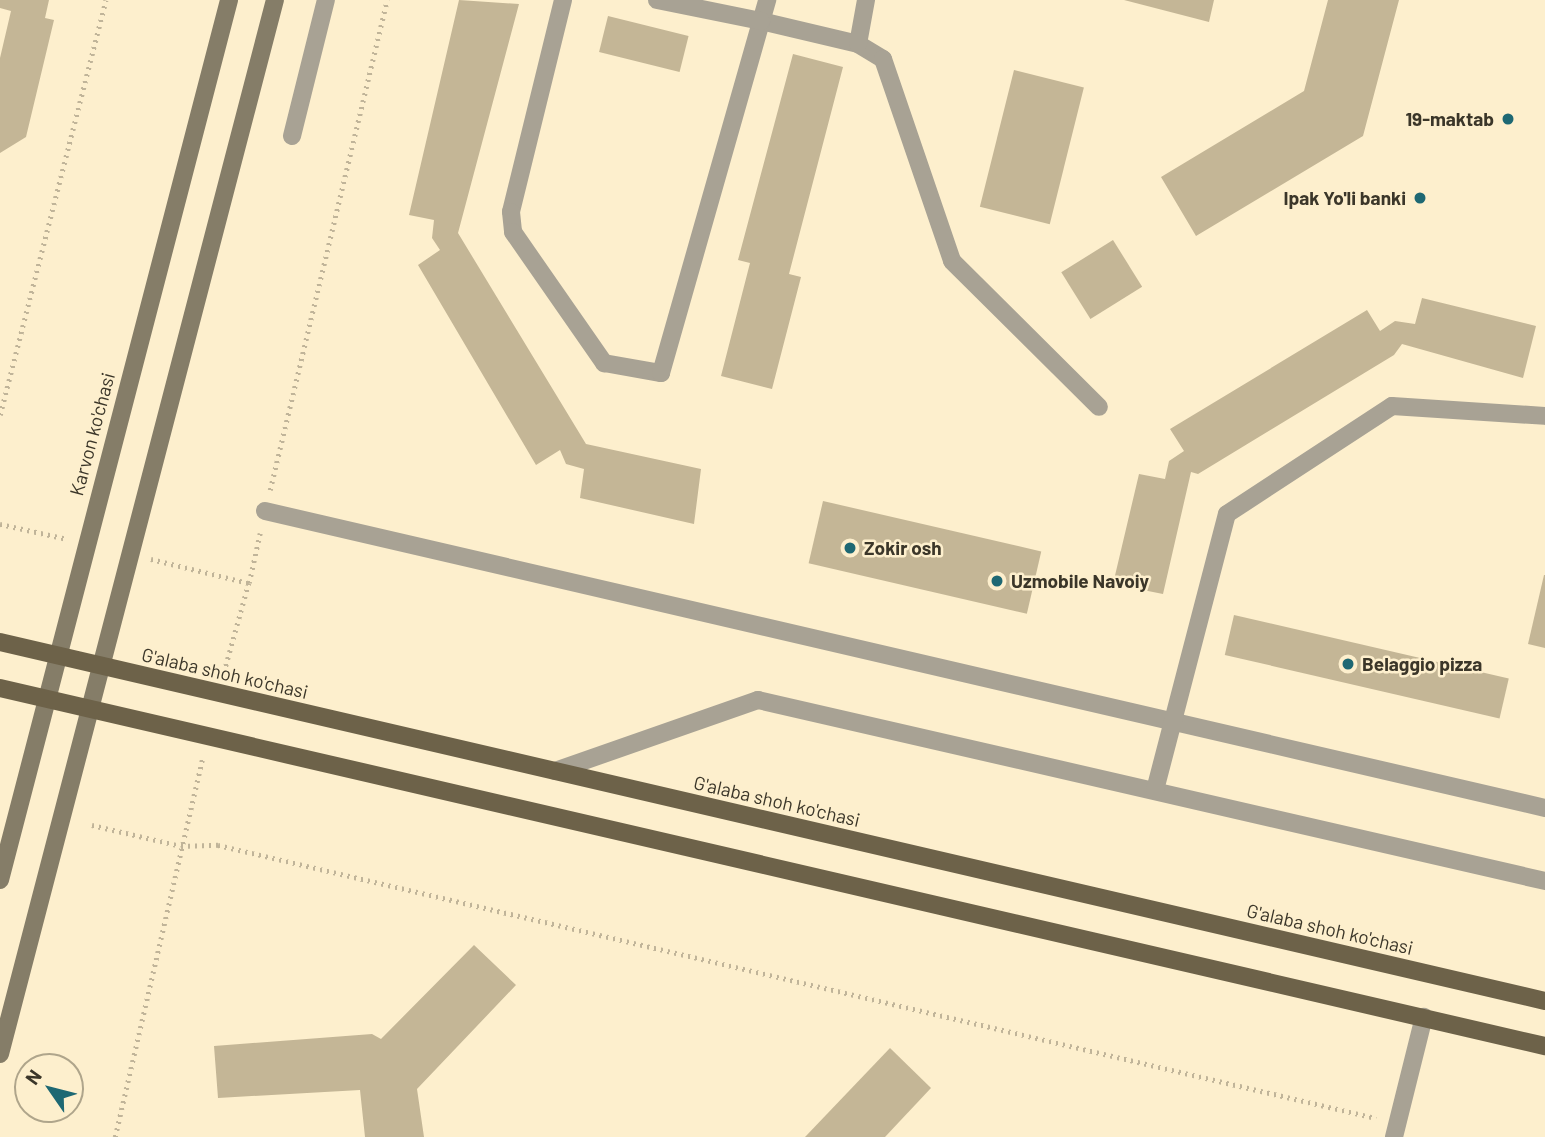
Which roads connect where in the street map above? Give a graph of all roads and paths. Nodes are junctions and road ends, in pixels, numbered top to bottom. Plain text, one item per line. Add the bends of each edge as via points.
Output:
1 (106, 0) edge
2 (229, 0) edge
3 (275, 0) edge
4 (326, 0) edge
5 (387, 0) edge
6 (563, 0) edge
7 (657, 0) edge
8 (767, 0) edge
9 (866, 0) edge
10 (761, 21) junction
11 (858, 44) junction
12 (292, 136) dead end
13 (1099, 407) dead end
14 (0, 415) edge
15 (1545, 416) edge
16 (265, 512) junction
17 (0, 524) edge
18 (85, 544) junction
19 (128, 554) junction
20 (249, 583) junction
21 (0, 642) edge
22 (55, 654) junction
23 (99, 665) junction
24 (0, 688) edge
25 (218, 694) junction
26 (45, 699) junction
27 (88, 710) junction
28 (1173, 721) junction
29 (207, 740) junction
30 (555, 771) junction
31 (1155, 790) junction
32 (1545, 808) edge
33 (92, 825) dead end
34 (181, 846) junction
35 (0, 880) edge
36 (1545, 881) edge
37 (1545, 1001) edge
38 (1424, 1017) junction
39 (1545, 1046) edge
40 (0, 1054) edge
41 (1396, 1130) edge
42 (115, 1137) edge

1 - 14 path
2 - 18 main road, Karvon ko'chasi
3 - 19 main road
4 - 12 street
5 - 16 path
6 - 10 street via 511,212 513,232 604,363 661,373
7 - 10 street
8 - 10 street
9 - 11 street
10 - 11 street
11 - 13 street via 883,59 952,261
15 - 28 street via 1392,407 1227,514
16 - 20 path
16 - 28 street
17 - 18 path
18 - 22 main road, Karvon ko'chasi
19 - 20 path
19 - 23 main road
20 - 25 path
21 - 22 main road, G'alaba shoh ko'chasi
22 - 23 main road, G'alaba shoh ko'chasi
22 - 26 main road, Karvon ko'chasi
23 - 25 main road, G'alaba shoh ko'chasi
23 - 27 main road
24 - 26 main road
25 - 30 main road, G'alaba shoh ko'chasi
26 - 27 main road
26 - 35 main road, Karvon ko'chasi
27 - 29 main road
27 - 40 main road
28 - 31 street
28 - 32 street
29 - 34 path
29 - 38 main road
30 - 31 street via 758,701
30 - 37 main road, G'alaba shoh ko'chasi
31 - 36 street
33 - 34 path
34 - 41 path via 218,845
34 - 42 path
38 - 39 main road
38 - 41 street

